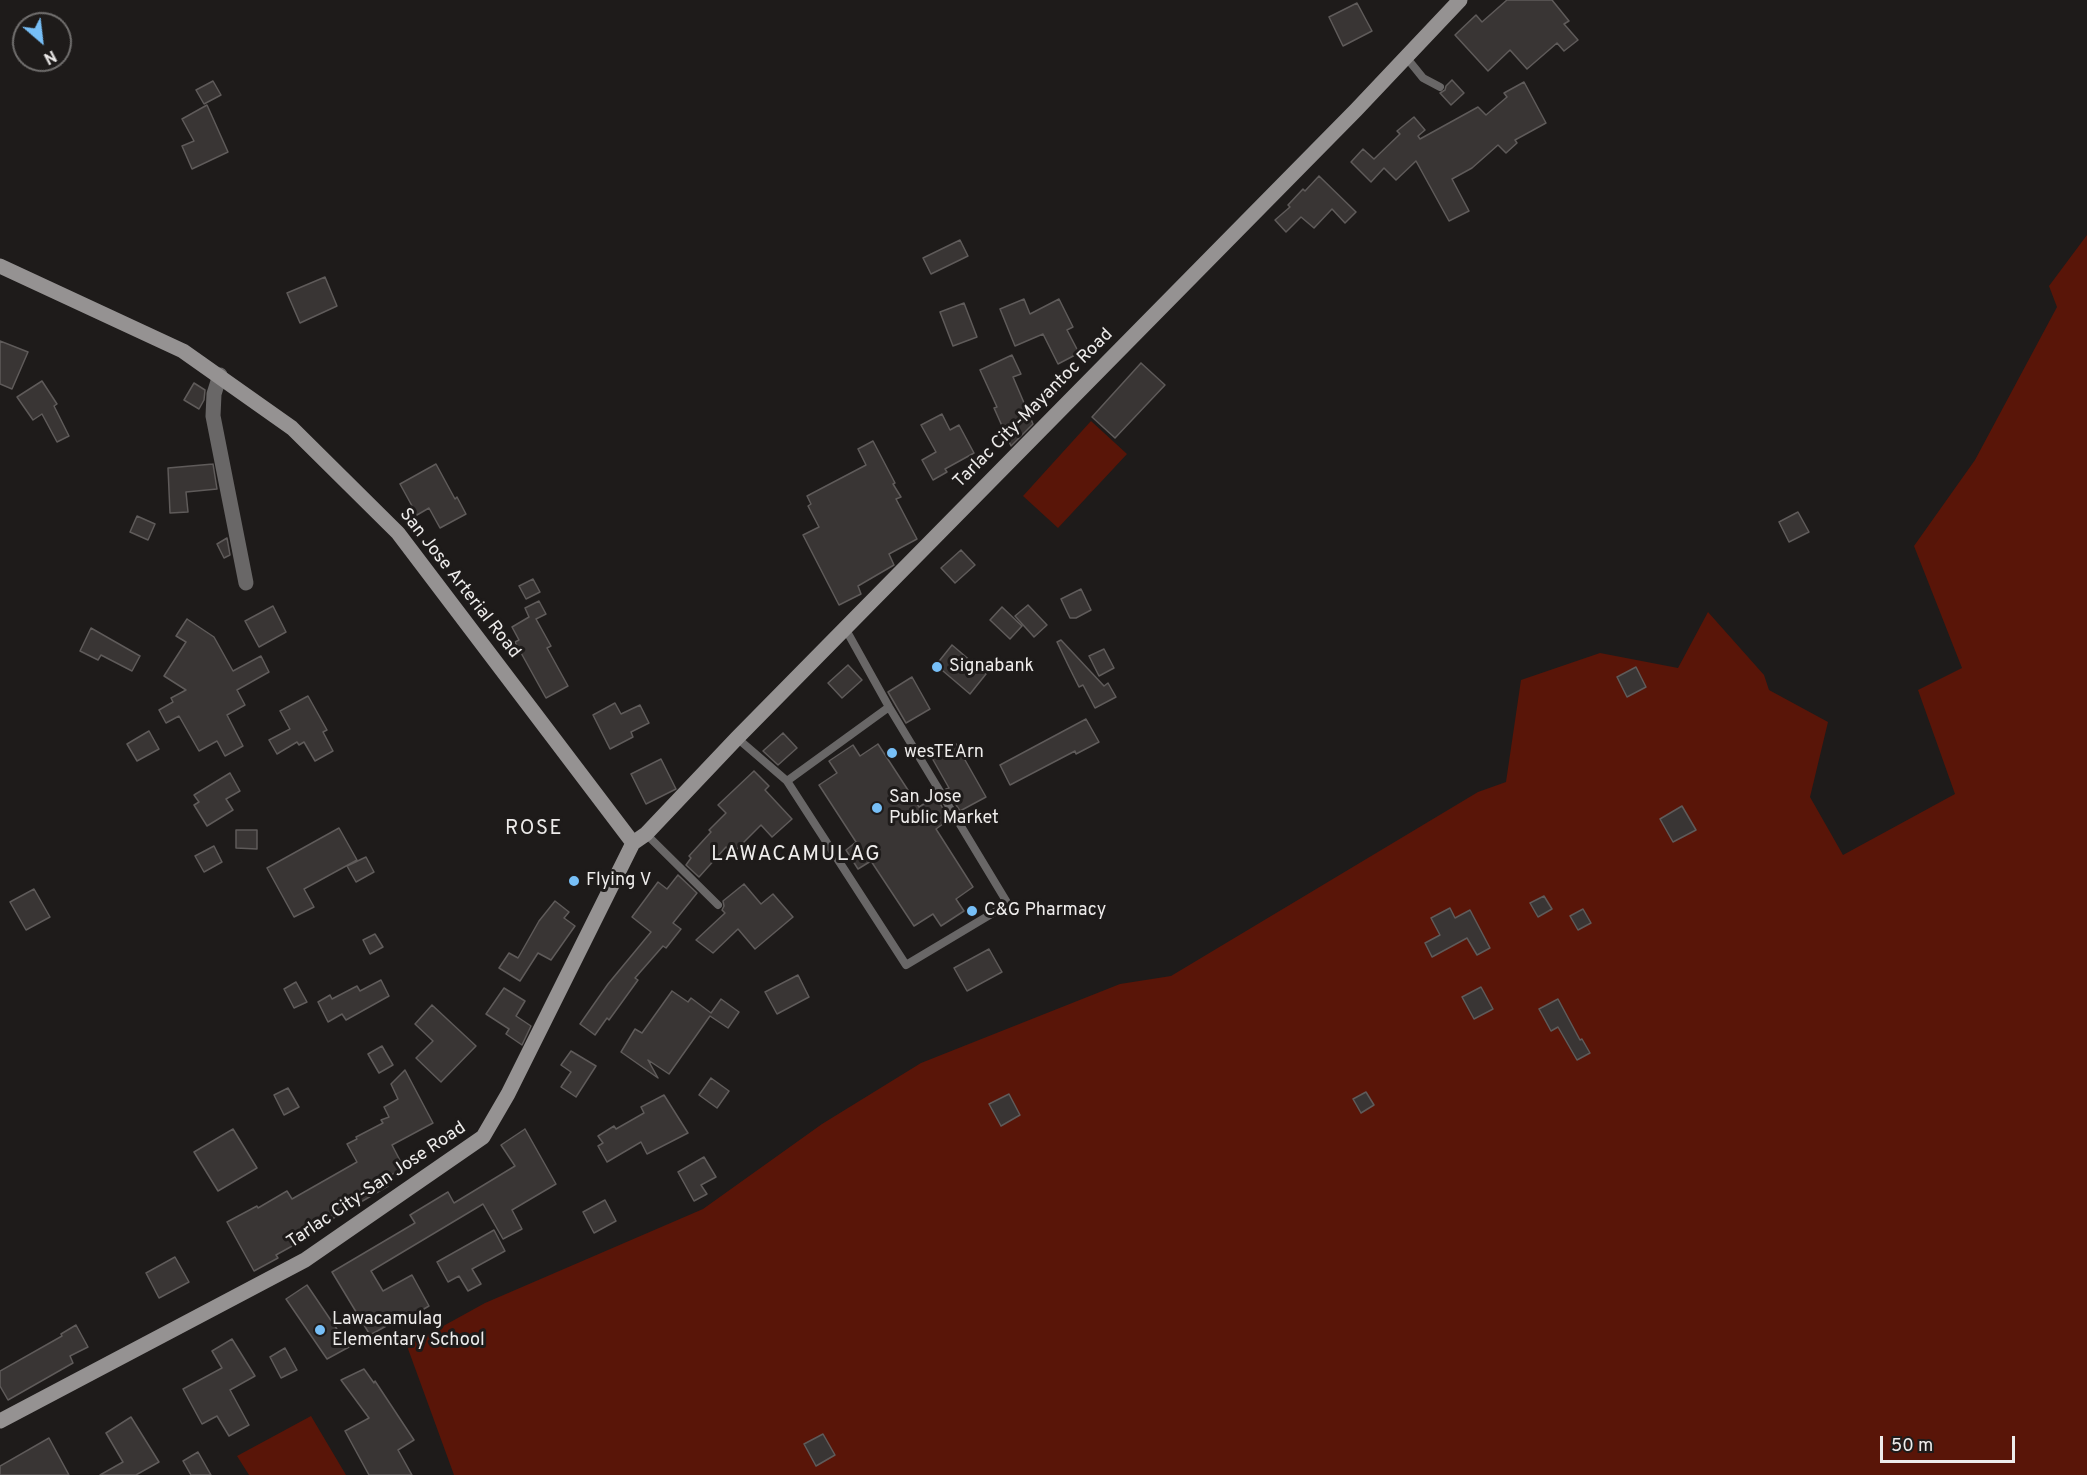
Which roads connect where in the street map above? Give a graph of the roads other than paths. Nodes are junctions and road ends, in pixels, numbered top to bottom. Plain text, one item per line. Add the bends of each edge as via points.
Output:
1 (1460, 0) edge
2 (1406, 57) junction
3 (1440, 87) dead end
4 (0, 266) edge
5 (220, 375) junction
6 (246, 583) dead end
7 (845, 628) junction
8 (889, 707) junction
9 (737, 738) junction
10 (787, 781) junction
11 (639, 839) junction
12 (718, 905) dead end
13 (0, 1420) edge

1 - 2 main road, Tarlac City-Mayantoc Road
2 - 3 lane via 1423,78
2 - 7 main road, Tarlac City-Mayantoc Road
4 - 5 main road, San Jose Arterial Road via 183,351
5 - 6 street via 213,416
5 - 11 main road, San Jose Arterial Road via 292,428 398,533
7 - 8 lane
7 - 9 main road, Tarlac City-Mayantoc Road
8 - 10 lane
8 - 10 lane via 1008,904 906,965
9 - 10 lane
9 - 11 main road, Tarlac City-Mayantoc Road
11 - 12 lane
11 - 13 main road, Tarlac City-San Jose Road via 483,1137 305,1260

